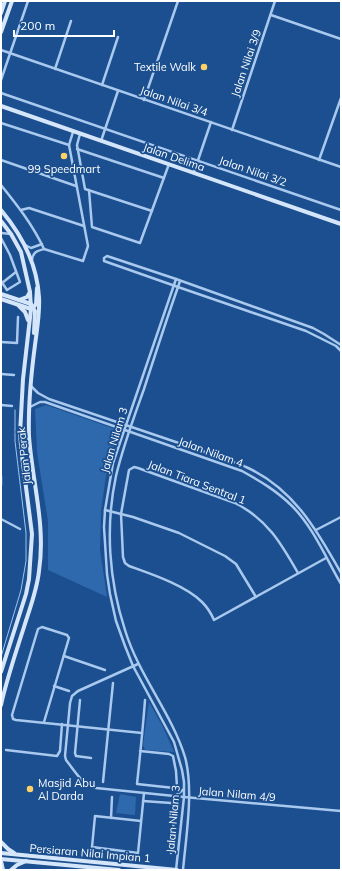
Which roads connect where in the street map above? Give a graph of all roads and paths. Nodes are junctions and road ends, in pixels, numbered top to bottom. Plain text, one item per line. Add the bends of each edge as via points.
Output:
1 (5, 1) edge
2 (12, 1) edge
3 (28, 1) edge
4 (178, 1) edge
5 (275, 1) edge
6 (1, 13) edge
7 (270, 15) junction
8 (71, 21) dead end
9 (1, 32) edge
10 (118, 37) dead end
11 (341, 39) edge
12 (1, 50) edge
13 (10, 54) junction
14 (55, 69) junction
15 (1, 80) edge
16 (102, 85) junction
17 (118, 91) junction
18 (1, 93) edge
19 (341, 98) edge
20 (144, 100) junction
21 (1, 106) edge
22 (211, 122) junction
23 (1, 123) edge
24 (105, 129) junction
25 (232, 130) junction
26 (73, 132) junction
27 (80, 134) junction
28 (100, 141) junction
29 (69, 145) junction
30 (77, 149) junction
31 (1, 160) edge
32 (319, 160) junction
33 (198, 161) junction
34 (169, 164) junction
35 (341, 167) edge
36 (194, 173) junction
37 (164, 178) junction
38 (1, 185) edge
39 (76, 186) junction
40 (89, 190) junction
41 (1, 210) edge
42 (21, 210) junction
43 (341, 210) edge
44 (152, 211) junction
45 (1, 221) edge
46 (341, 224) edge
47 (84, 226) junction
48 (1, 233) edge
49 (11, 234) junction
50 (1, 238) edge
51 (42, 244) junction
52 (26, 245) junction
53 (44, 249) junction
54 (32, 262) junction
55 (16, 272) junction
56 (176, 279) junction
57 (180, 281) junction
58 (2, 282) edge
59 (37, 285) junction
60 (174, 286) junction
61 (178, 287) junction
62 (30, 292) junction
63 (1, 294) edge
64 (1, 299) edge
65 (19, 303) junction
66 (32, 307) junction
67 (18, 317) dead end
68 (29, 322) junction
69 (1, 342) edge
70 (341, 345) edge
71 (35, 346) junction
72 (341, 351) edge
73 (1, 374) edge
74 (14, 375) dead end
75 (31, 386) junction
76 (1, 405) edge
77 (12, 406) dead end
78 (30, 407) junction
79 (126, 424) junction
80 (131, 426) junction
81 (124, 430) junction
82 (129, 431) junction
83 (1, 476) edge
84 (1, 485) edge
85 (105, 510) junction
86 (111, 512) junction
87 (121, 514) junction
88 (341, 517) edge
89 (1, 519) edge
90 (20, 529) dead end
91 (316, 530) junction
92 (326, 558) junction
93 (298, 573) junction
94 (341, 573) edge
95 (341, 584) edge
96 (256, 596) junction
97 (64, 656) junction
98 (138, 664) junction
99 (133, 666) junction
100 (105, 670) dead end
101 (1, 672) edge
102 (113, 683) dead end
103 (54, 686) junction
104 (70, 691) dead end
105 (80, 700) dead end
106 (145, 700) dead end
107 (1, 705) edge
108 (44, 722) junction
109 (62, 724) junction
110 (68, 725) junction
111 (78, 726) junction
112 (108, 729) junction
113 (142, 733) junction
114 (6, 750) dead end
115 (140, 751) junction
116 (91, 758) dead end
117 (103, 782) dead end
118 (184, 789) junction
119 (144, 793) junction
120 (176, 796) junction
121 (112, 797) dead end
122 (184, 797) junction
123 (189, 797) junction
124 (143, 801) junction
125 (183, 803) junction
126 (341, 811) edge
127 (111, 818) junction
128 (141, 821) junction
129 (180, 833) junction
130 (186, 834) junction
131 (1, 842) edge
132 (171, 852) dead end
133 (1, 853) edge
134 (17, 855) junction
135 (1, 860) edge
136 (26, 861) junction
137 (3, 870) edge
138 (11, 870) edge
139 (119, 870) edge
140 (177, 870) edge
141 (182, 870) edge

1 - 6 main road
2 - 9 main road
3 - 13 street
4 - 20 street
5 - 7 street, Jalan Nilai 3/9
7 - 11 street
7 - 25 street, Jalan Nilai 3/9
8 - 14 street
10 - 16 street
12 - 13 street, Jalan Nilai 3/4
13 - 14 street, Jalan Nilai 3/4
13 - 15 street
14 - 16 street, Jalan Nilai 3/4
16 - 17 street, Jalan Nilai 3/4
17 - 20 street, Jalan Nilai 3/4
17 - 24 street
18 - 24 street, Jalan Nilai 3/2
19 - 32 street
20 - 22 street, Jalan Nilai 3/4
21 - 26 main road, Jalan Delima
22 - 25 street, Jalan Nilai 3/4
22 - 33 street
23 - 29 street
24 - 28 street
24 - 33 street, Jalan Nilai 3/2
25 - 32 street, Jalan Nilai 3/4
26 - 27 main road, Jalan Delima
26 - 29 street
27 - 28 main road, Jalan Delima
27 - 30 street
28 - 34 main road, Jalan Delima
29 - 39 street
30 - 37 street
30 - 40 street via 84,187
31 - 39 street
32 - 35 street, Jalan Nilai 3/4
33 - 36 street
33 - 43 street, Jalan Nilai 3/2
34 - 36 main road, Jalan Delima
34 - 37 street
36 - 46 main road, Jalan Delima
37 - 44 street
38 - 42 street
39 - 47 street
40 - 44 street
40 - 44 street via 92,227 140,243
41 - 52 main road, Jalan Perak
42 - 47 street via 29,208
42 - 51 street
45 - 49 main road, Jalan Perak
47 - 53 street via 88,246 83,261
48 - 49 street
49 - 62 main road, Jalan Perak via 21,252
50 - 55 street
51 - 52 street via 31,248
51 - 53 street
52 - 54 main road, Jalan Perak
53 - 54 street via 33,254
54 - 59 main road, Jalan Perak
55 - 58 street
55 - 58 street via 20,282 7,290
56 - 57 street
56 - 60 street, Jalan Nilam 3
56 - 60 street via 107,256 104,258
57 - 61 street, Jalan Nilam 3
57 - 70 street via 313,328
59 - 66 main road via 36,304
59 - 71 main road, Jalan Perak via 39,313
60 - 61 street
60 - 79 street, Jalan Nilam 3
61 - 72 street via 306,332 336,346
61 - 80 street, Jalan Nilam 3
62 - 65 main road
62 - 66 main road, Jalan Perak
63 - 65 main road
64 - 65 main road
65 - 66 main road
65 - 68 main road
66 - 68 main road, Jalan Perak
66 - 71 main road via 36,317
67 - 69 street via 17,343
68 - 101 main road, Jalan Perak via 20,434 31,518 30,564 26,594
71 - 75 main road, Jalan Perak
73 - 74 street
75 - 78 main road, Jalan Perak
75 - 79 street, Jalan Nilam 4 via 49,399
76 - 77 street
78 - 81 street, Jalan Nilam 4 via 46,402
78 - 107 main road, Jalan Perak via 29,434 42,538 40,562 34,596
79 - 80 street, Jalan Nilam 4
79 - 81 street, Jalan Nilam 3
80 - 82 street, Jalan Nilam 3
80 - 91 street, Jalan Nilam 4 via 240,465 264,477 295,503
81 - 82 street, Jalan Nilam 4
81 - 85 street, Jalan Nilam 3 via 113,463
82 - 86 street, Jalan Nilam 3 via 116,476
82 - 92 street, Jalan Nilam 4 via 242,471 265,484 292,506 313,533
83 - 84 street
85 - 86 street
85 - 99 street, Jalan Nilam 3 via 105,548 110,594 116,621
86 - 87 street
86 - 98 street, Jalan Nilam 3 via 111,556 116,597 127,637
87 - 93 street, Jalan Tiara Sentral 1 via 128,472 132,468 138,468 235,503 249,511 272,530
87 - 96 street via 179,533 225,556 236,564
87 - 96 street via 125,563 194,595 203,602 214,620
88 - 91 street
89 - 90 street
91 - 94 street, Jalan Nilam 4
92 - 93 street
92 - 95 street, Jalan Nilam 4
93 - 96 street
97 - 100 street
97 - 103 street
97 - 108 street via 69,636 42,627 38,629 12,715 13,719
98 - 99 street, Jalan Nilam 4/9
98 - 123 street, Jalan Nilam 3 via 178,740 187,770
99 - 110 street, Jalan Nilam 4/9 via 75,693 70,703
99 - 118 street, Jalan Nilam 3 via 174,742
102 - 112 street
103 - 104 street
103 - 108 street
105 - 111 street
106 - 113 street
108 - 109 street
109 - 110 street
109 - 114 street via 60,751 57,756
110 - 111 street
110 - 119 street, Jalan Nilam 4/9 via 65,756 80,779 96,788
111 - 112 street
111 - 116 street via 76,756
112 - 113 street
112 - 117 street
113 - 115 street
115 - 115 street via 137,784 177,787 173,756
118 - 120 street
118 - 122 street, Jalan Nilam 3
119 - 120 street, Jalan Nilam 4/9
119 - 124 street
120 - 122 street, Jalan Nilam 4/9
120 - 125 street
121 - 127 street
122 - 123 street, Jalan Nilam 4/9
122 - 125 street, Jalan Nilam 3
123 - 126 street, Jalan Nilam 4/9
123 - 130 street, Jalan Nilam 3
124 - 128 street
124 - 132 street via 171,803 175,806
125 - 129 street, Jalan Nilam 3
127 - 128 street
127 - 128 street via 95,816 93,848 138,853
129 - 130 street
129 - 140 street, Jalan Nilam 3
130 - 141 street, Jalan Nilam 3
131 - 134 main road
133 - 134 main road, Persiaran Nilai Impian 1
134 - 140 main road, Persiaran Nilai Impian 1
135 - 136 main road, Persiaran Nilai Impian 1
135 - 137 main road
136 - 138 main road
136 - 139 main road, Persiaran Nilai Impian 1

